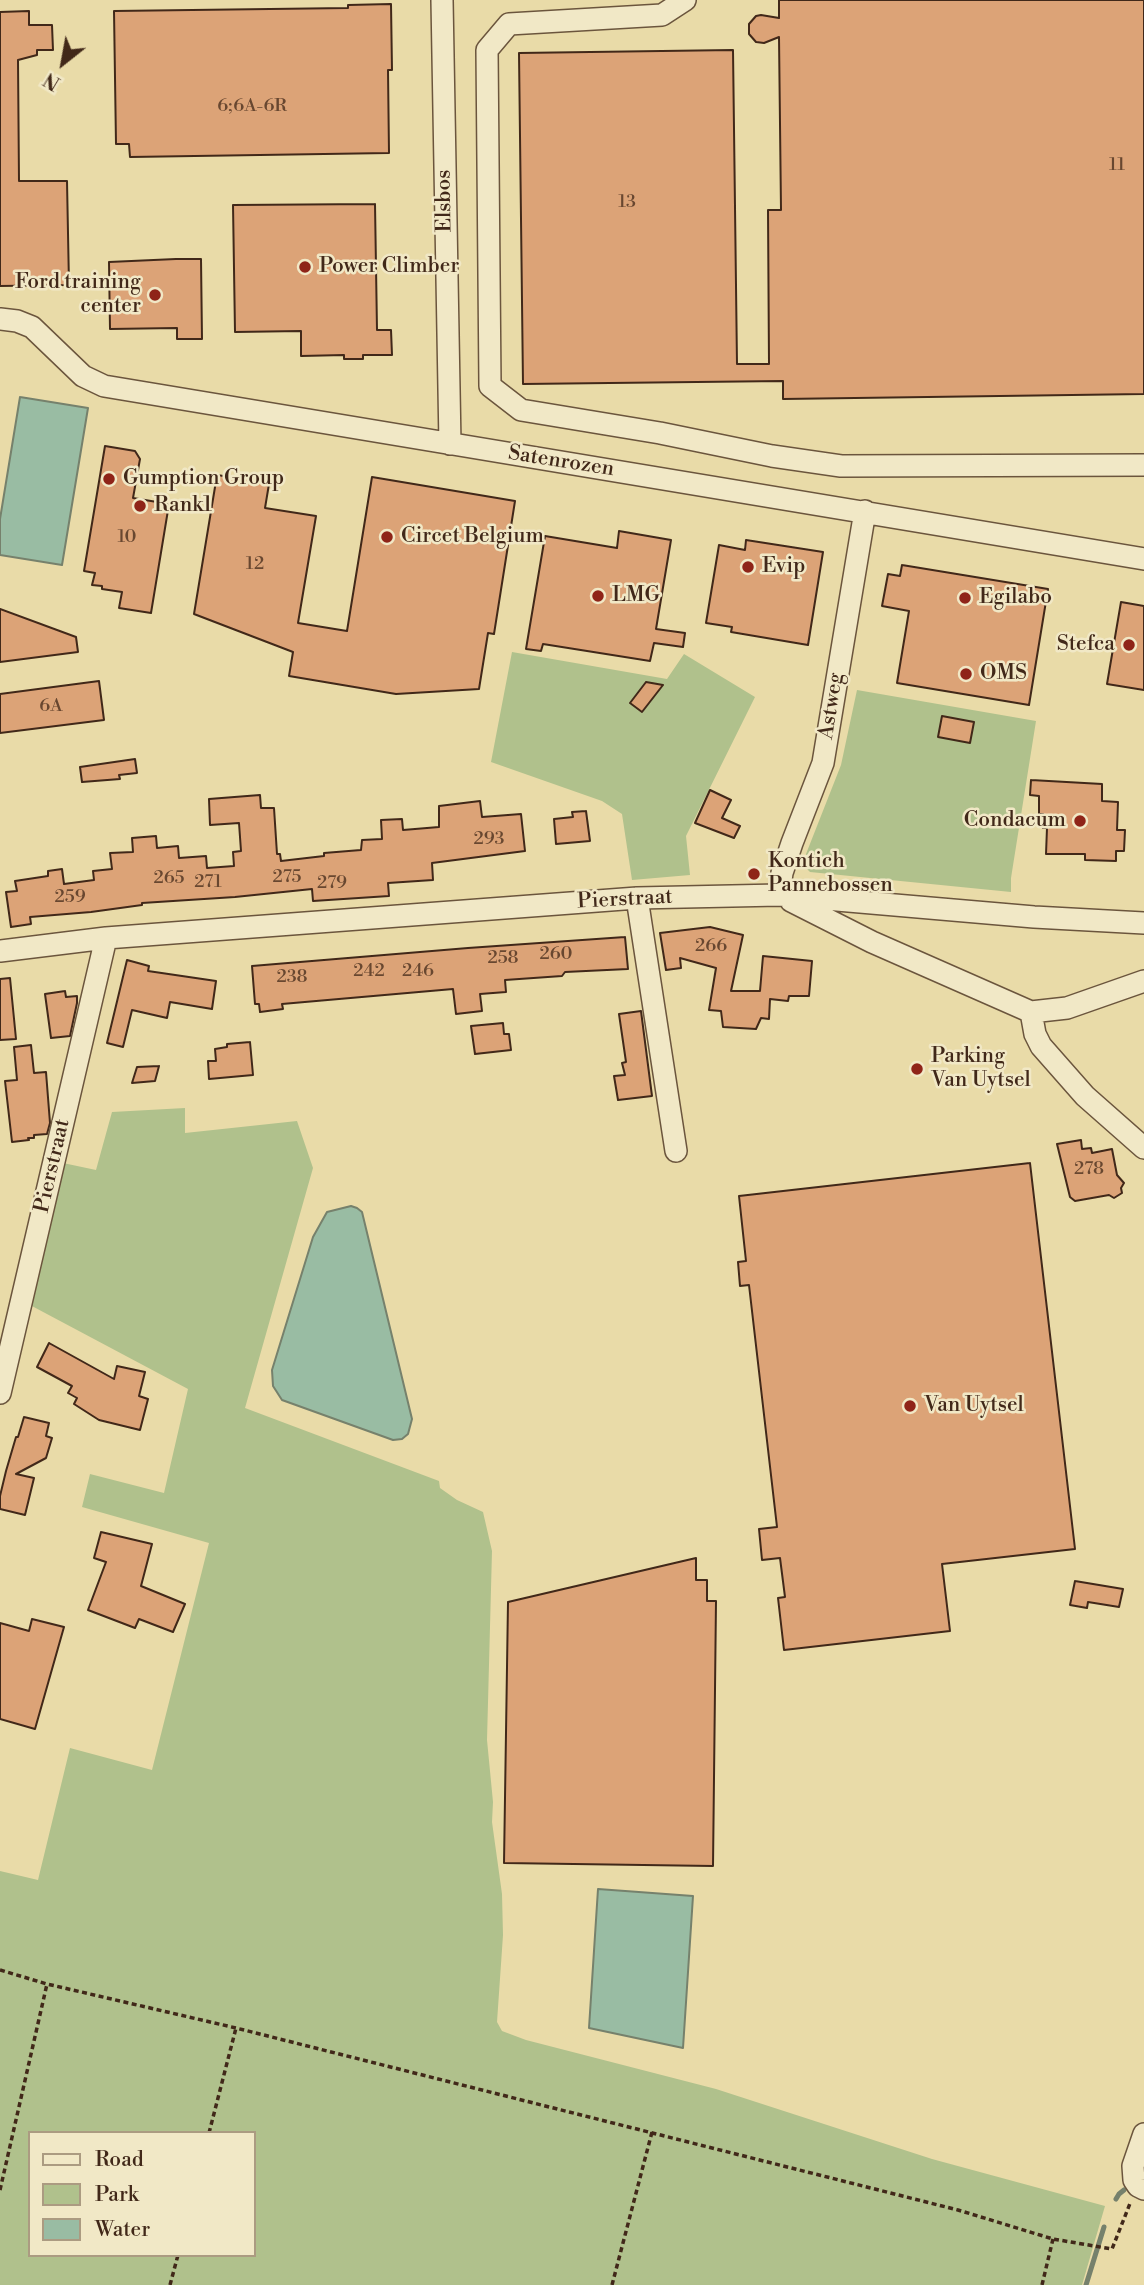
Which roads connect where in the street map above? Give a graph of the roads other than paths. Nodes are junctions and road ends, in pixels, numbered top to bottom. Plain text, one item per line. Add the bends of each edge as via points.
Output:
1 (442, 0) edge
2 (685, 0) edge
3 (0, 319) edge
4 (450, 444) junction
5 (1144, 465) edge
6 (865, 512) junction
7 (1144, 559) edge
8 (779, 895) junction
9 (637, 898) junction
10 (1144, 923) edge
11 (106, 938) junction
12 (0, 951) edge
13 (1144, 981) edge
14 (1031, 1012) junction
15 (1144, 1148) edge
16 (676, 1152) dead end
17 (0, 1393) edge
18 (1144, 2134) edge
19 (1141, 2188) edge

1 - 4 street, Elsbos
2 - 5 street via 662,15 509,24 487,50 490,386 521,410 841,466
3 - 4 street, Satenrozen via 32,327 83,376 104,386
4 - 6 street, Satenrozen
6 - 7 street, Satenrozen
6 - 8 street, Astweg via 823,763 782,873
8 - 9 street, Pierstraat
8 - 10 street, Pierstraat
8 - 14 street
9 - 11 street, Pierstraat
9 - 16 street
11 - 12 street, Pierstraat
11 - 17 street, Pierstraat
13 - 14 street via 1067,1008
14 - 15 street via 1041,1046 1085,1096
18 - 19 street via 1133,2166 1133,2180

